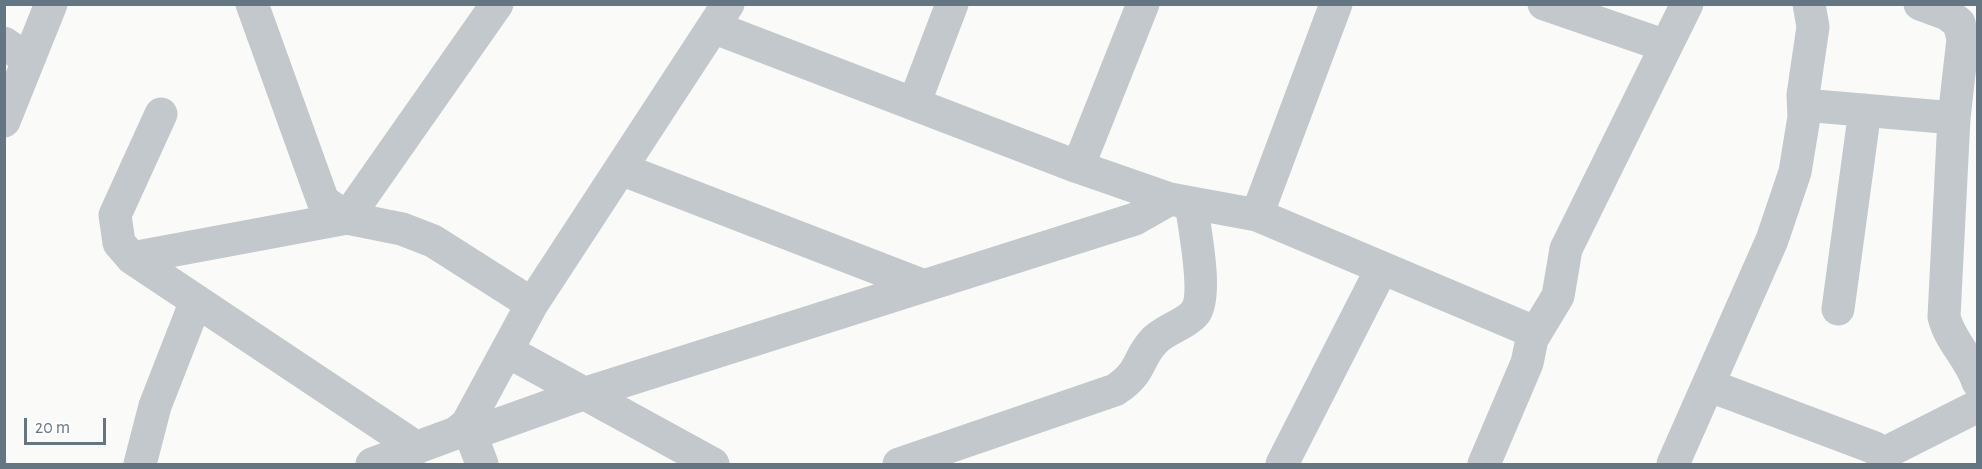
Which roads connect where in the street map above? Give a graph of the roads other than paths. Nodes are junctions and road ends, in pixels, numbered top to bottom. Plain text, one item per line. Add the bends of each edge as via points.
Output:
1 (51, 4) edge
2 (497, 4) edge
3 (952, 4) edge
4 (1143, 4) edge
5 (1336, 4) edge
6 (1687, 4) edge
7 (1809, 4) edge
8 (1920, 4) edge
9 (1552, 6) edge
10 (254, 13) edge
11 (721, 16) edge
12 (1666, 46) junction
13 (16, 51) edge
14 (914, 104) junction
15 (1804, 105) junction
16 (1865, 110) junction
17 (161, 114) dead end
18 (1954, 118) junction
19 (4, 120) edge
20 (1078, 167) junction
21 (621, 169) junction
22 (1180, 201) junction
23 (1257, 215) junction
24 (347, 218) junction
25 (132, 258) junction
26 (1382, 268) junction
27 (924, 286) junction
28 (196, 301) junction
29 (532, 304) junction
30 (1838, 309) dead end
31 (1532, 339) junction
32 (507, 351) junction
33 (1977, 382) edge
34 (1708, 385) junction
35 (583, 394) junction
36 (1977, 406) edge
37 (469, 429) junction
38 (417, 448) junction
39 (1883, 460) edge
40 (140, 465) edge
41 (372, 465) edge
42 (482, 465) edge
43 (713, 465) edge
44 (899, 465) edge
45 (1282, 465) edge
46 (1484, 465) edge
47 (1674, 465) edge

1 - 13 street
2 - 24 street
3 - 14 street
4 - 20 street
5 - 23 street
6 - 12 street
7 - 15 street via 1812,27
8 - 18 street via 1959,23 1963,39
9 - 12 street
10 - 24 street via 323,201
11 - 14 street
11 - 21 street
12 - 31 street via 1566,249 1558,296
13 - 19 street
14 - 20 street
15 - 16 street
15 - 34 street via 1795,171 1787,198
16 - 18 street
16 - 30 street
17 - 25 street via 115,215 119,243
18 - 33 street via 1944,317 1948,332
20 - 22 street
21 - 27 street
21 - 29 street
22 - 23 street
22 - 27 street
22 - 44 street via 1201,286 1198,307 1194,314 1156,338 1131,379 1115,390
23 - 26 street
24 - 25 street
24 - 29 street via 402,229 433,242
25 - 28 street
26 - 31 street via 1527,329
26 - 45 street
27 - 35 street
28 - 38 street
28 - 40 street via 155,406
29 - 32 street
31 - 46 street via 1527,363
32 - 35 street
32 - 37 street
34 - 39 street via 1875,448
34 - 47 street
35 - 37 street
35 - 43 street
36 - 39 street
37 - 38 street
37 - 42 street
38 - 41 street

